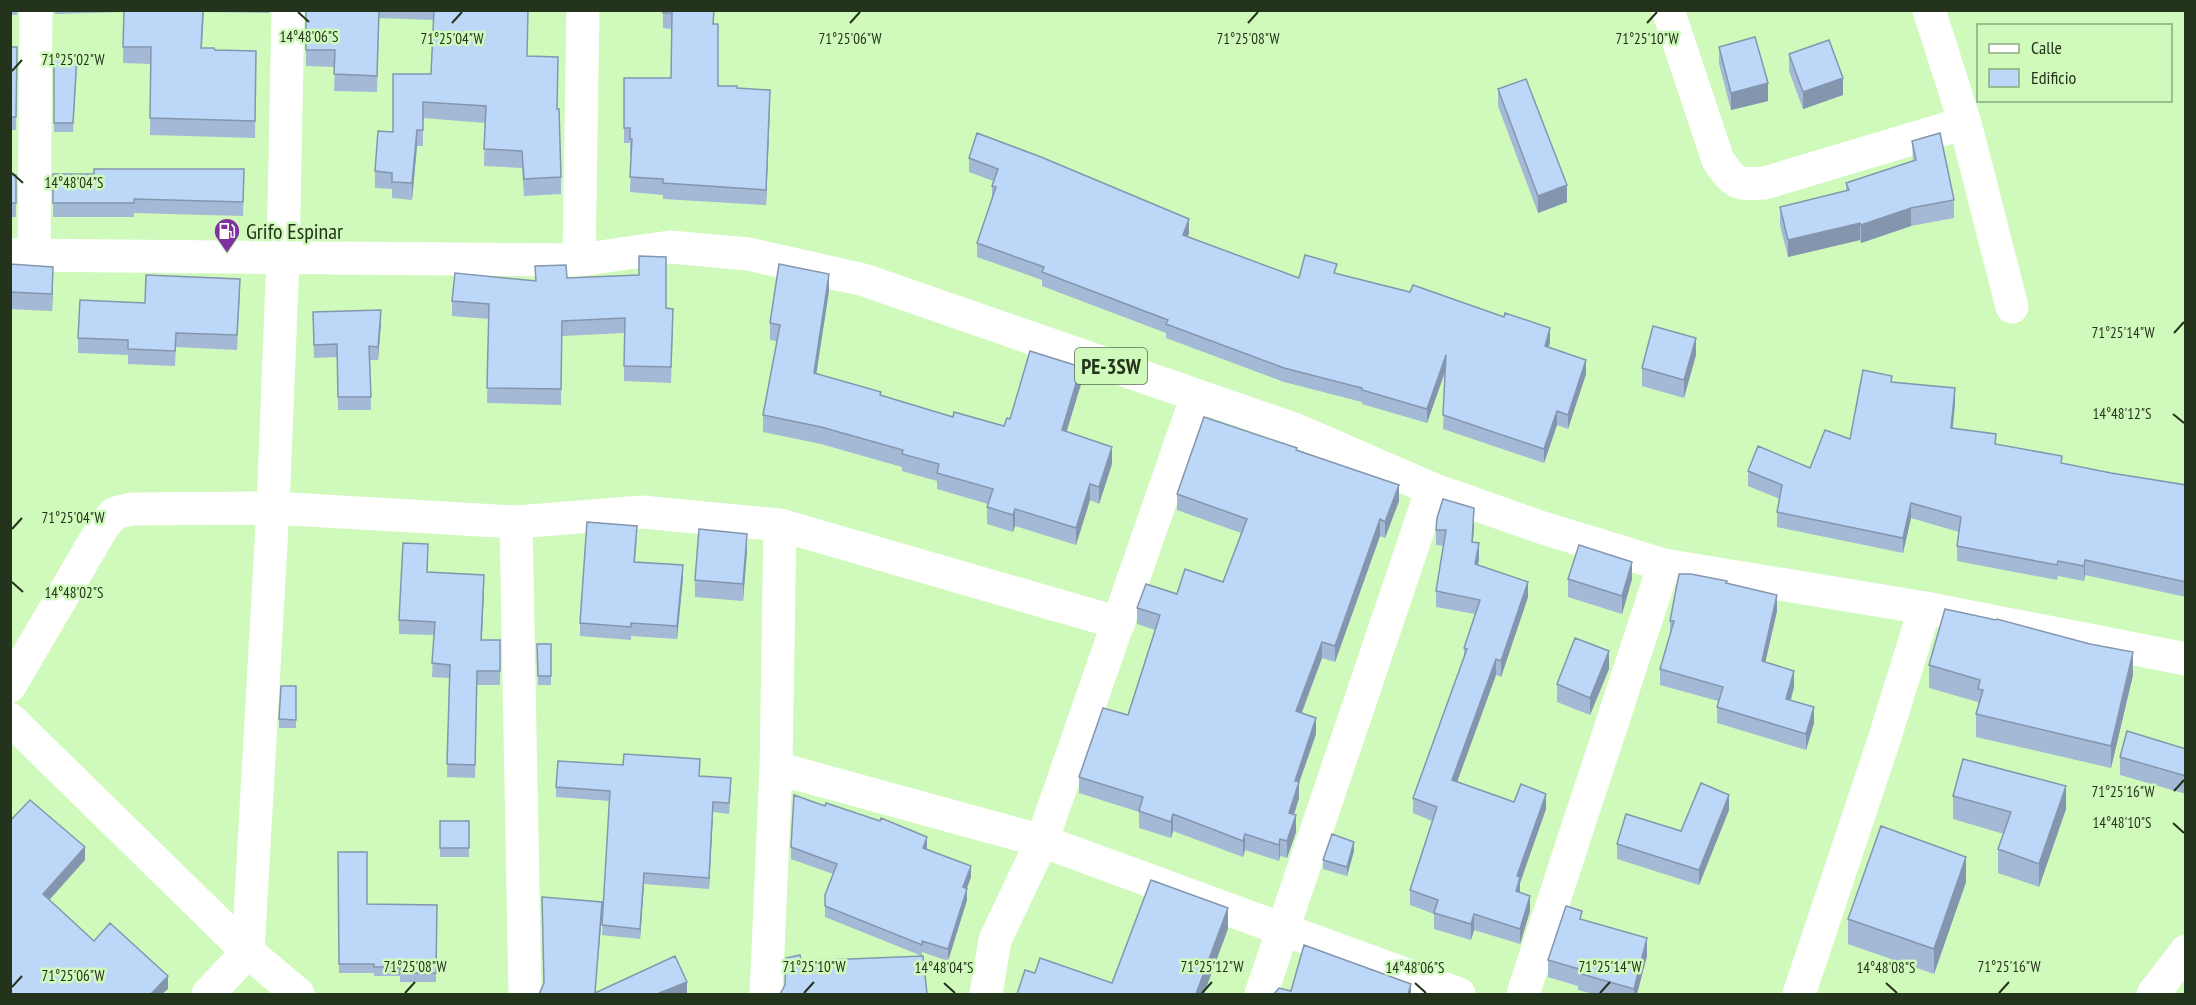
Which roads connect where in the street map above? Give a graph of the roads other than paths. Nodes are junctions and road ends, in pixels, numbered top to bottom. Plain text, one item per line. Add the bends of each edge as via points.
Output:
1 (36, 10) edge
2 (288, 10) edge
3 (584, 10) edge
4 (1668, 10) edge
5 (1929, 10) edge
6 (1965, 123) junction
7 (22, 254) edge
8 (283, 257) junction
9 (579, 260) junction
10 (2012, 307) dead end
11 (1197, 396) junction
12 (1432, 489) junction
13 (273, 508) junction
14 (516, 522) junction
15 (780, 525) junction
16 (1664, 565) junction
17 (1925, 608) junction
18 (1119, 623) junction
19 (2186, 659) edge
20 (10, 686) edge
21 (10, 719) edge
22 (776, 768) junction
23 (1042, 841) junction
24 (1283, 929) junction
25 (2186, 951) edge
26 (248, 952) junction
27 (208, 994) edge
28 (298, 994) edge
29 (525, 994) edge
30 (766, 994) edge
31 (986, 994) edge
32 (1261, 994) edge
33 (1459, 994) edge
34 (1523, 994) edge
35 (1798, 994) edge
36 (2153, 994) edge

1 - 7 street
2 - 8 street
3 - 9 street
4 - 6 street via 1718,160 1730,178 1745,184 1765,183
5 - 6 street
6 - 10 street
7 - 8 street, PE-3SW
8 - 9 street, PE-3SW
8 - 13 street
9 - 11 street, PE-3SW via 670,247 748,254 864,280
11 - 12 street, PE-3SW via 1294,429
11 - 18 street
12 - 16 street, PE-3SW
12 - 24 street
13 - 14 street
13 - 20 street via 132,509 115,513 104,525
13 - 26 street
14 - 15 street via 642,512
14 - 29 street
15 - 18 street
15 - 22 street
16 - 17 street, PE-3SW
16 - 34 street
17 - 19 street, PE-3SW
17 - 35 street
18 - 23 street
21 - 26 street
22 - 23 street
22 - 30 street
23 - 24 street
23 - 31 street via 995,940
24 - 32 street
24 - 33 street
25 - 36 street
26 - 27 street
26 - 28 street

